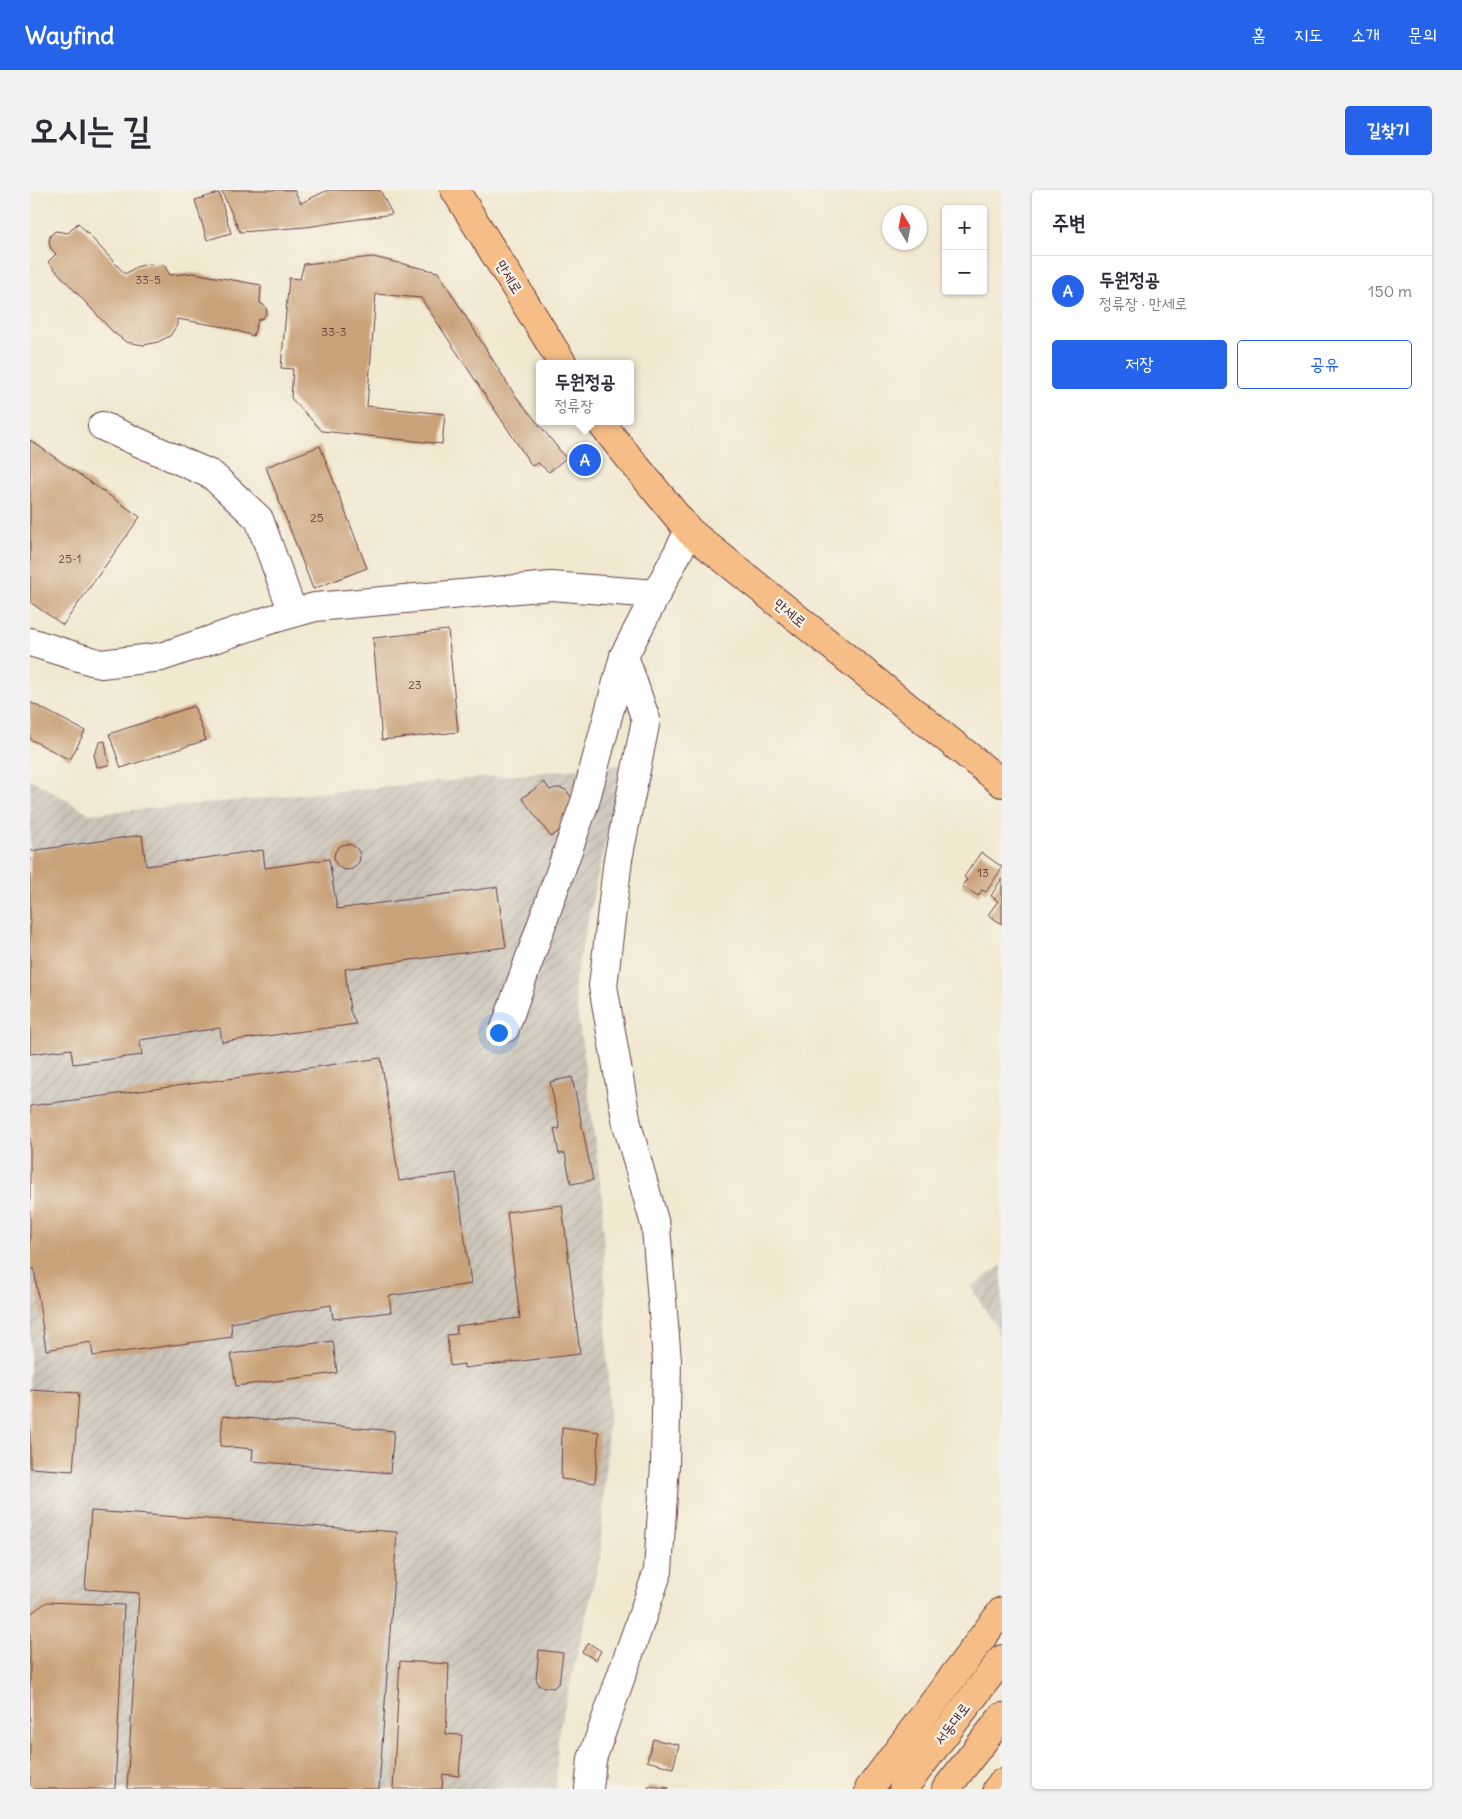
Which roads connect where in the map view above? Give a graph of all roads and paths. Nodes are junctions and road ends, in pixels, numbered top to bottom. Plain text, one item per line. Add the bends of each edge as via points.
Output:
1 (455, 190) edge
2 (561, 360) edge
3 (602, 425) edge
4 (102, 426) dead end
5 (689, 531) junction
6 (656, 594) junction
7 (293, 614) junction
8 (30, 642) edge
9 (624, 656) junction
10 (1002, 783) edge
11 (505, 1028) dead end
12 (1002, 1611) edge
13 (1002, 1659) edge
14 (1002, 1717) edge
15 (1002, 1783) edge
16 (590, 1789) edge
17 (869, 1789) edge
18 (903, 1789) edge
19 (946, 1789) edge
20 (997, 1789) edge

1 - 2 main road, 만세로
3 - 5 main road, 만세로
4 - 7 lane via 212,476 259,519
5 - 6 lane
5 - 10 main road, 만세로
6 - 7 lane via 551,586 314,607
6 - 9 lane
7 - 8 lane via 161,657 101,664
9 - 11 lane via 585,802
9 - 16 lane via 646,720 618,859 603,986 627,1124 656,1228 667,1361 665,1465 658,1571 592,1759
12 - 17 main road
13 - 18 main road, 서동대로
14 - 19 main road
15 - 20 main road

